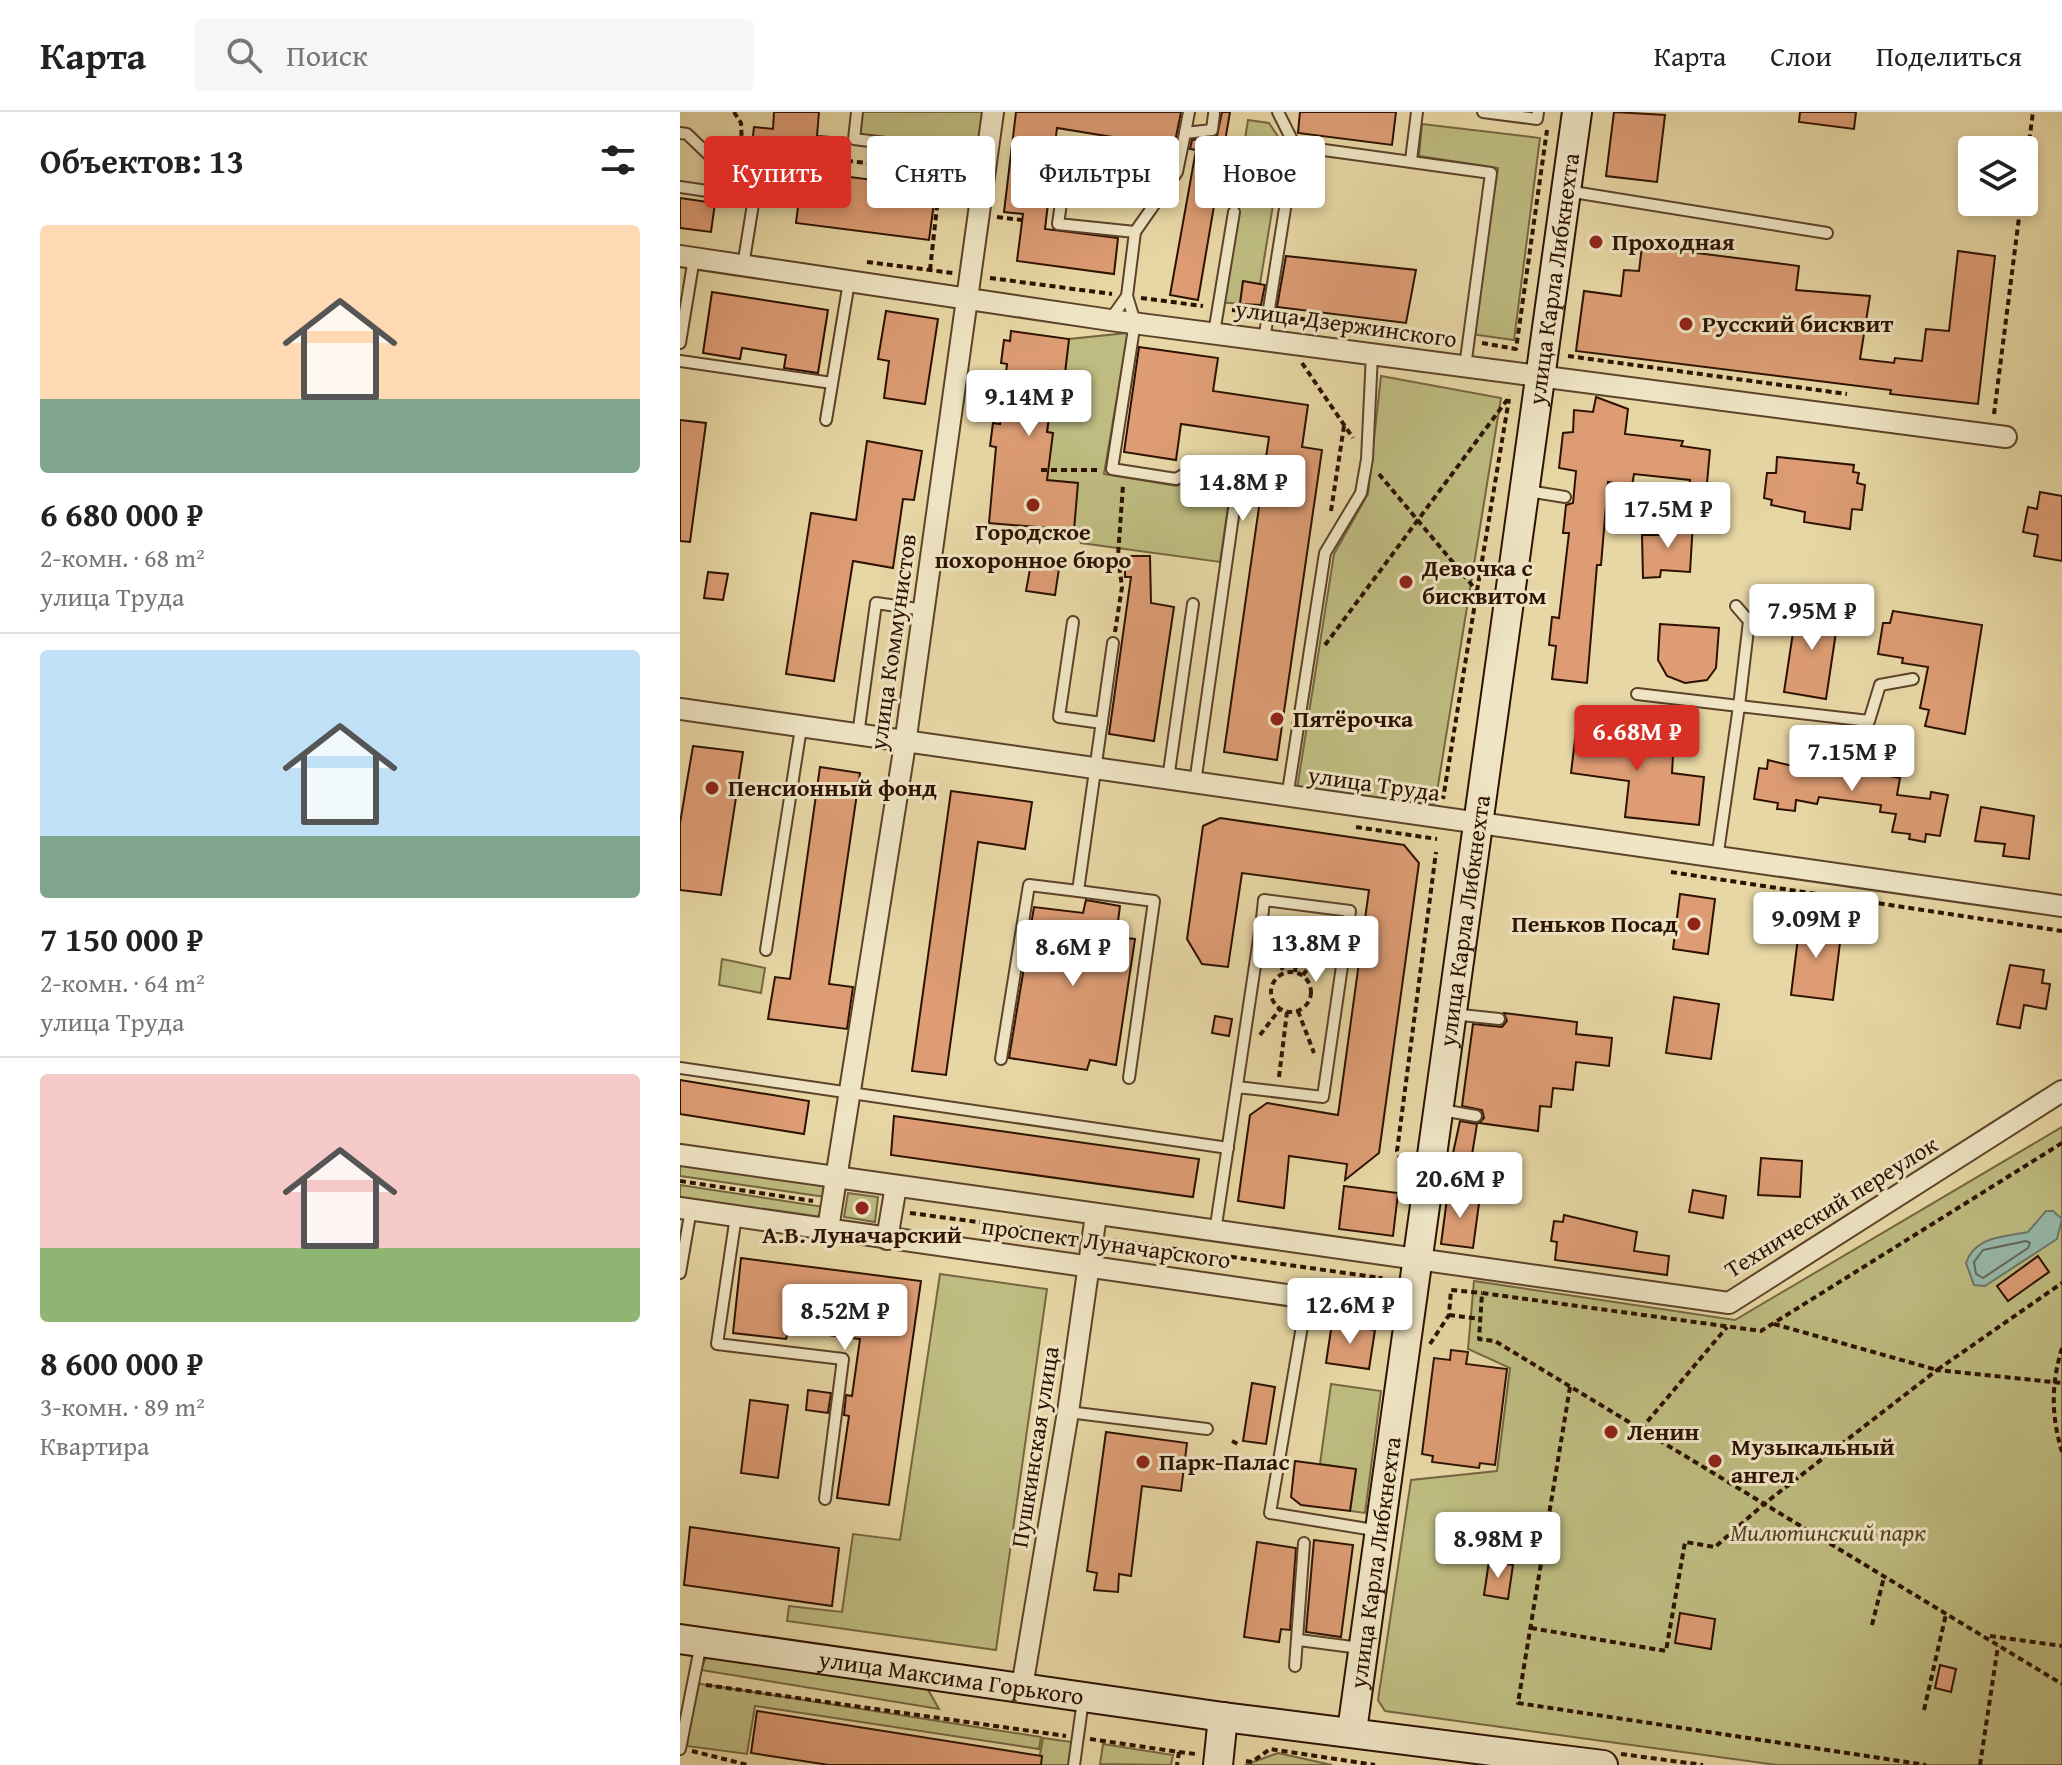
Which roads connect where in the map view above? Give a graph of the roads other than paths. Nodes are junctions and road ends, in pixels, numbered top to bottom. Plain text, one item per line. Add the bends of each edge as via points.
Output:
1 (857, 112) edge
2 (993, 112) edge
3 (1189, 112) edge
4 (1278, 112) edge
5 (1417, 112) edge
6 (1483, 112) edge
7 (1538, 112) edge
8 (1577, 112) edge
9 (1214, 114) edge
10 (680, 133) edge
11 (1185, 133) junction
12 (990, 136) edge
13 (1290, 136) edge
14 (867, 141) edge
15 (704, 150) edge
16 (1325, 150) edge
17 (1411, 160) junction
18 (680, 187) edge
19 (1565, 190) junction
20 (704, 191) edge
21 (752, 208) edge
22 (980, 208) edge
23 (1060, 208) edge
24 (1285, 208) edge
25 (1234, 212) dead end
26 (1135, 232) junction
27 (1827, 233) dead end
28 (687, 257) edge
29 (743, 266) junction
30 (849, 282) junction
31 (1127, 296) junction
32 (967, 300) junction
33 (1110, 320) junction
34 (1135, 322) junction
35 (1214, 333) junction
36 (1264, 340) junction
37 (680, 343) edge
38 (1372, 354) junction
39 (680, 361) edge
40 (1465, 367) junction
41 (1540, 377) junction
42 (832, 383) junction
43 (826, 420) dead end
44 (2006, 437) dead end
45 (1523, 491) junction
46 (1565, 497) dead end
47 (1193, 604) dead end
48 (1736, 606) dead end
49 (924, 610) junction
50 (1073, 622) dead end
51 (1113, 643) road end
52 (1913, 679) dead end
53 (1637, 694) dead end
54 (1739, 706) junction
55 (680, 709) edge
56 (1102, 723) junction
57 (801, 728) junction
58 (858, 737) junction
59 (905, 744) junction
60 (1095, 768) junction
61 (1168, 779) junction
62 (1195, 783) junction
63 (1287, 798) junction
64 (1475, 823) junction
65 (1717, 859) junction
66 (1078, 891) junction
67 (2062, 906) edge
68 (766, 950) dead end
69 (1450, 1013) junction
70 (1499, 1019) dead end
71 (1001, 1059) dead end
72 (680, 1068) edge
73 (1129, 1078) dead end
74 (1237, 1087) junction
75 (2062, 1091) edge
76 (849, 1095) junction
77 (1439, 1110) junction
78 (1476, 1116) dead end
79 (1228, 1148) junction
80 (680, 1155) edge
81 (836, 1177) junction
82 (896, 1186) junction
83 (685, 1208) edge
84 (1096, 1215) junction
85 (736, 1216) junction
86 (828, 1229) junction
87 (1215, 1232) junction
88 (887, 1239) junction
89 (1420, 1261) junction
90 (1089, 1267) junction
91 (680, 1273) edge
92 (1307, 1297) junction
93 (1413, 1313) junction
94 (1068, 1412) junction
95 (1207, 1429) dead end
96 (825, 1499) dead end
97 (1381, 1531) junction
98 (1304, 1543) dead end
99 (691, 1640) edge
100 (1299, 1640) junction
101 (1365, 1649) junction
102 (1295, 1666) dead end
103 (1022, 1687) junction
104 (1083, 1696) junction
105 (1223, 1717) junction
106 (1352, 1731) junction
107 (681, 1749) edge
108 (1612, 1759) edge
109 (1209, 1760) edge
110 (1074, 1765) edge

1 - 14 lane via 854,139
2 - 12 street, улица Коммунистов
3 - 11 lane
4 - 13 lane
5 - 17 lane
6 - 7 lane via 1537,119
8 - 19 main road, улица Карла Либкнехта
9 - 11 lane via 1212,130
10 - 15 lane
11 - 26 lane via 1177,172
16 - 17 lane
17 - 40 lane via 1491,173
18 - 20 lane
19 - 27 lane
19 - 41 main road, улица Карла Либкнехта
21 - 29 lane
22 - 32 street, улица Коммунистов
23 - 26 lane via 1058,224
24 - 36 lane
25 - 35 lane
26 - 31 lane
28 - 29 street, улица Дзержинского
28 - 37 lane
29 - 30 street, улица Дзержинского
30 - 32 street, улица Дзержинского
30 - 42 lane
31 - 33 lane
31 - 34 lane
32 - 33 street, улица Дзержинского
32 - 49 street, улица Коммунистов
33 - 34 street, улица Дзержинского
34 - 35 street, улица Дзержинского
34 - 62 lane via 1112,469 1176,479 1207,462 1240,467
35 - 36 street, улица Дзержинского
36 - 38 street, улица Дзержинского
38 - 40 street, улица Дзержинского
38 - 63 lane via 1361,493 1325,553
39 - 42 lane
40 - 41 street, улица Дзержинского
41 - 44 street, улица Дзержинского
41 - 45 main road, улица Карла Либкнехта
42 - 43 lane
45 - 46 lane
45 - 64 main road, улица Карла Либкнехта
47 - 61 lane
48 - 54 lane via 1749,621
49 - 58 lane via 876,603
49 - 59 street, улица Коммунистов
50 - 56 lane via 1059,717
51 - 56 lane
52 - 54 lane via 1880,685 1869,721
53 - 54 lane
54 - 65 lane
55 - 57 street, улица Труда
56 - 60 lane
57 - 58 street, улица Труда
57 - 68 lane
58 - 59 street, улица Труда
59 - 60 street, улица Труда
59 - 76 street, улица Коммунистов
60 - 61 street, улица Труда
60 - 66 lane
61 - 62 street, улица Труда
62 - 63 street, улица Труда
63 - 64 street, улица Труда
64 - 65 street, улица Труда
64 - 69 main road, улица Карла Либкнехта
65 - 67 street, улица Труда
66 - 71 lane via 1029,885
66 - 73 lane via 1154,901
69 - 70 lane
69 - 77 main road, улица Карла Либкнехта
72 - 76 lane
74 - 74 lane via 1264,900 1350,911 1323,1097
74 - 79 lane
75 - 89 street, Технический переулок via 1729,1303
76 - 79 lane
76 - 81 street, улица Коммунистов
77 - 78 lane
77 - 89 main road, улица Карла Либкнехта
79 - 87 lane
80 - 81 street, проспект Луначарского
81 - 82 street, проспект Луначарского
81 - 86 street, улица Коммунистов
82 - 84 street, проспект Луначарского
82 - 88 street
83 - 85 street, проспект Луначарского
83 - 91 lane
84 - 87 street, проспект Луначарского
84 - 90 street, Пушкинская улица
85 - 86 street, проспект Луначарского
85 - 96 lane via 717,1344 843,1359
86 - 88 street, проспект Луначарского
87 - 89 street, проспект Луначарского
88 - 90 street, проспект Луначарского
89 - 93 main road, улица Карла Либкнехта
90 - 92 street, проспект Луначарского
90 - 94 street, Пушкинская улица
92 - 93 street, проспект Луначарского
92 - 97 lane via 1270,1513
93 - 97 main road, улица Карла Либкнехта
94 - 95 lane
94 - 103 street, Пушкинская улица
97 - 101 main road, улица Карла Либкнехта
98 - 100 lane
99 - 103 main road, улица Максима Горького
99 - 107 lane via 695,1683
100 - 101 lane
100 - 102 lane
101 - 106 main road, улица Карла Либкнехта
103 - 104 main road, улица Максима Горького
104 - 105 main road, улица Максима Горького
104 - 110 lane
105 - 106 main road, улица Максима Горького
105 - 109 main road
106 - 108 main road

